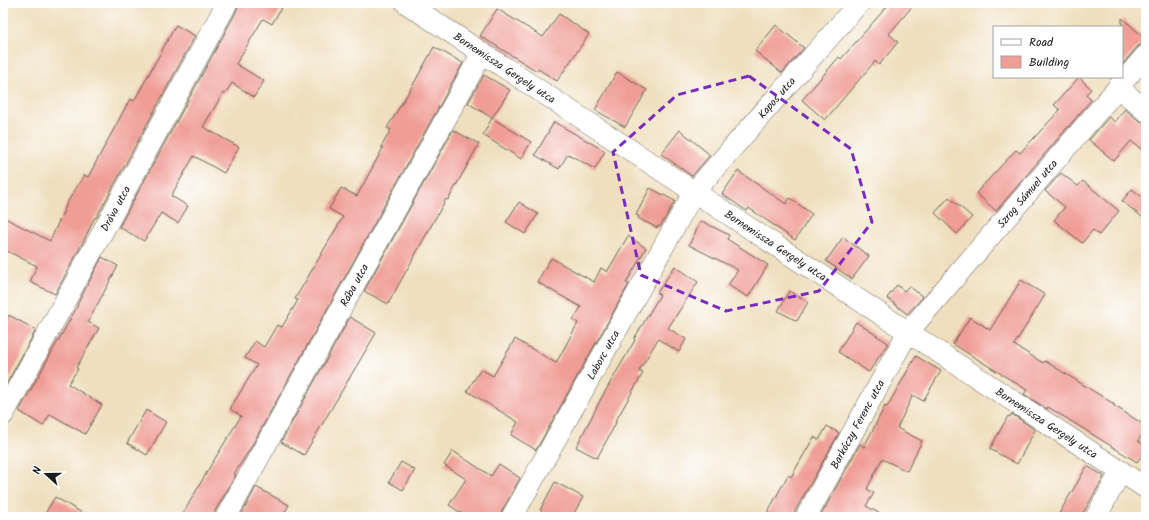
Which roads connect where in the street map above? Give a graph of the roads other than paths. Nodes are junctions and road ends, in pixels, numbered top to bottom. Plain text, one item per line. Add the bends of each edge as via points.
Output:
1 (227, 3) edge
2 (406, 3) edge
3 (859, 3) edge
4 (482, 53) junction
5 (1146, 55) edge
6 (1118, 87) junction
7 (1146, 111) edge
8 (694, 192) junction
9 (908, 332) junction
10 (3, 415) edge
11 (1121, 471) junction
12 (1146, 488) edge
13 (226, 517) edge
14 (512, 517) edge
15 (806, 517) edge
16 (1096, 517) edge

1 - 10 street, Dráva utca
2 - 4 street, Bornemissza Gergely utca
3 - 8 street, Kapos utca
4 - 8 street, Bornemissza Gergely utca
4 - 13 street, Rába utca
5 - 6 street, Szrog Sámuel utca
6 - 7 street
6 - 9 street, Szrog Sámuel utca
8 - 9 street, Bornemissza Gergely utca
8 - 14 street, Laborc utca
9 - 11 street, Bornemissza Gergely utca
9 - 15 street, Barkóczy Ferenc utca
11 - 12 street, Bornemissza Gergely utca
11 - 16 street

